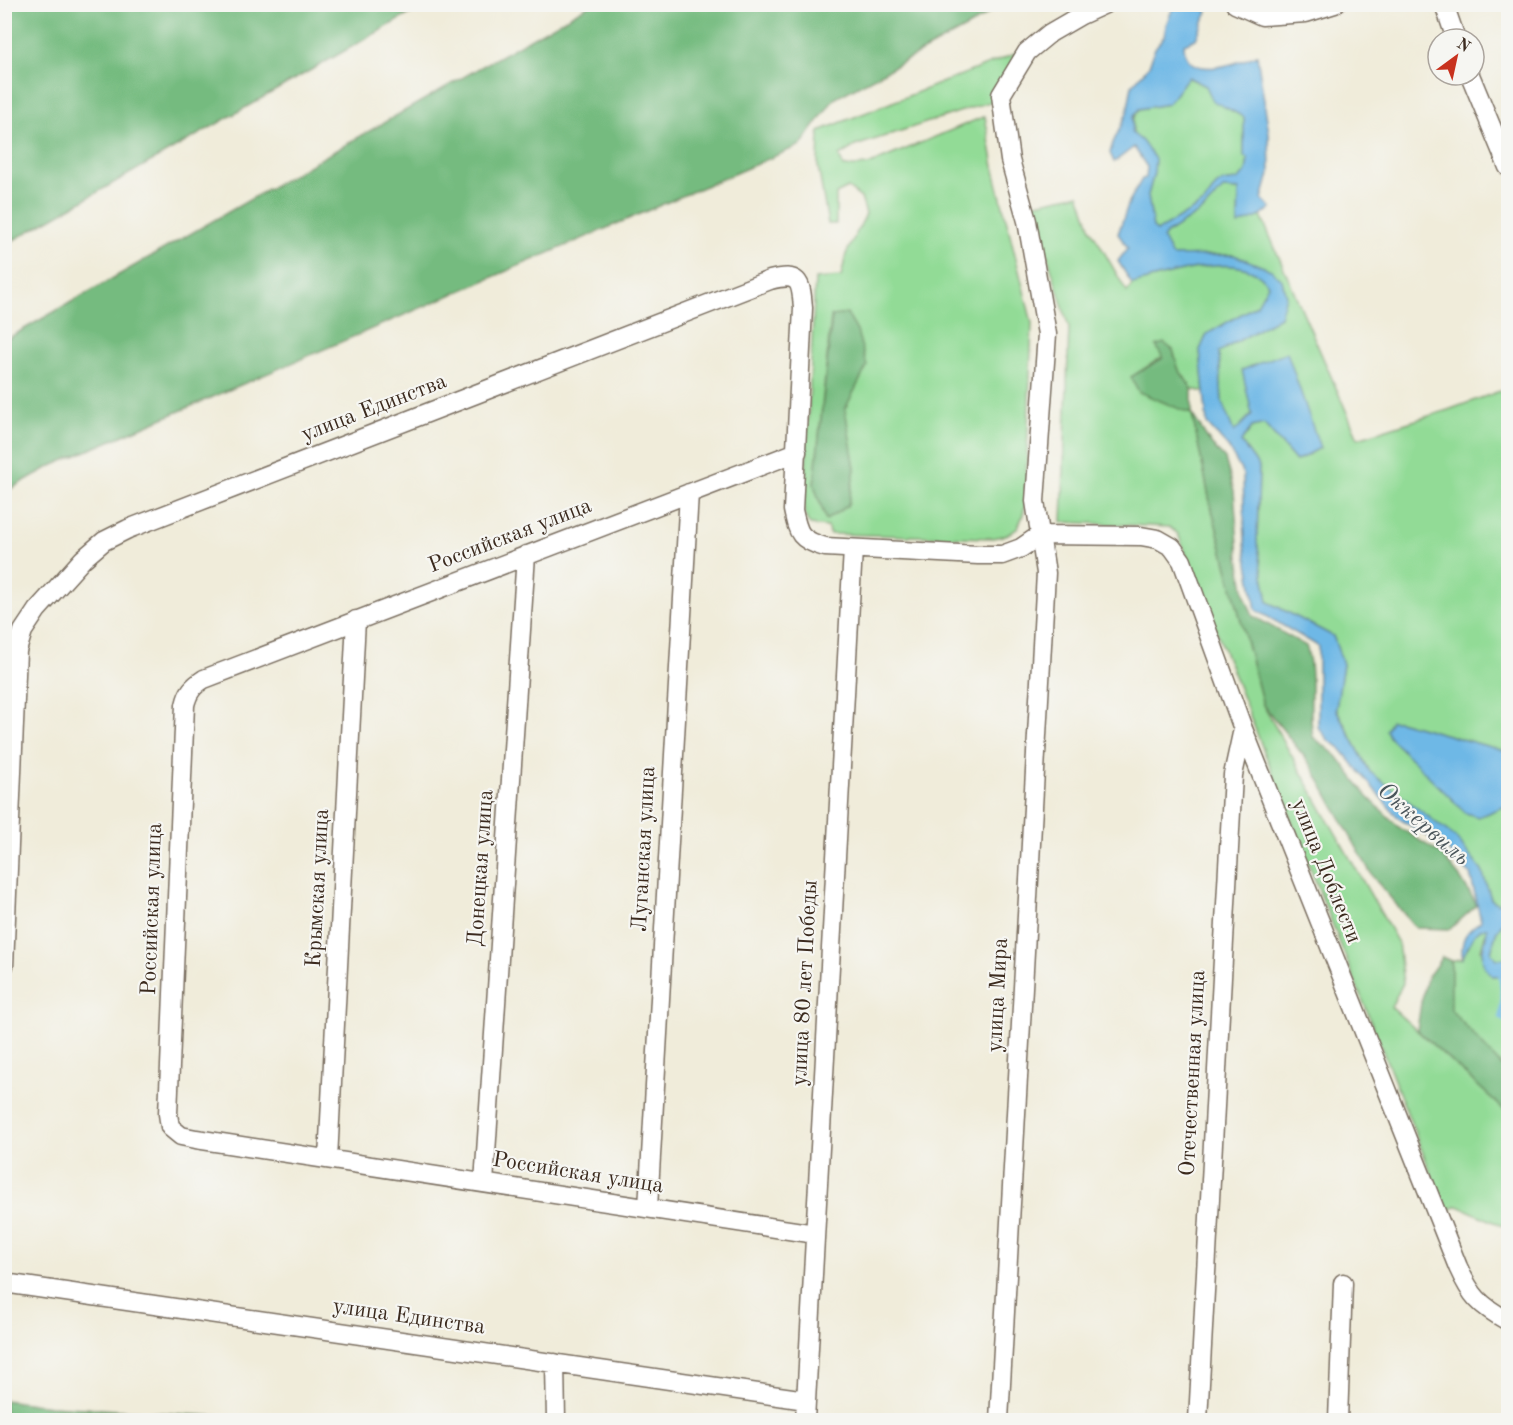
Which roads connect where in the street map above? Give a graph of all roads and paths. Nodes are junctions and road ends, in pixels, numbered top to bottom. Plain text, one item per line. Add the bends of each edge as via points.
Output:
1 (1105, 4) edge
2 (1235, 4) edge
3 (1335, 4) edge
4 (1444, 4) edge
5 (1452, 27) edge
6 (1475, 87) edge
7 (1509, 167) edge
8 (797, 452) junction
9 (689, 493) junction
10 (1040, 536) junction
11 (853, 549) junction
12 (526, 555) junction
13 (356, 620) junction
14 (1243, 729) junction
15 (4, 966) edge
16 (328, 1159) junction
17 (484, 1183) junction
18 (648, 1208) junction
19 (815, 1234) junction
20 (4, 1283) edge
21 (1343, 1283) dead end
22 (1509, 1321) edge
23 (555, 1363) junction
24 (806, 1400) junction
25 (556, 1420) edge
26 (805, 1420) edge
27 (999, 1420) edge
28 (1198, 1420) edge
29 (1338, 1420) edge

1 - 10 street, улица Мира via 1050,33 1027,52 1001,95 1010,160 1027,221 1047,334 1035,501
2 - 3 street via 1262,16 1306,12
4 - 5 street
6 - 7 street
8 - 9 street, Российская улица
8 - 11 street, улица Единства via 792,510 798,532 809,543
8 - 15 street, улица Единства via 802,287 786,276 104,541 37,610 23,631 17,651
9 - 12 street, Российская улица
9 - 18 street, Луганская улица
10 - 11 street, улица Единства via 1002,555
10 - 14 street, улица Доблести via 1141,536 1158,538 1172,547 1182,561
10 - 27 street, улица Мира via 1046,573
11 - 19 street, улица 80 лет Победы
12 - 13 street, Российская улица
12 - 17 street, Донецкая улица
13 - 16 street, Крымская улица
13 - 16 street, Российская улица via 204,678 187,694 184,705 170,1127 181,1136
14 - 22 street, улица Доблести via 1458,1267 1469,1291 1481,1304
14 - 28 street, Отечественная улица via 1233,775
16 - 17 street, Российская улица
17 - 18 street, Российская улица
18 - 19 street, Российская улица
19 - 24 street, улица 80 лет Победы
20 - 23 street, улица Единства
21 - 29 street
23 - 24 street, улица Единства
23 - 25 street
24 - 26 street, улица 80 лет Победы

